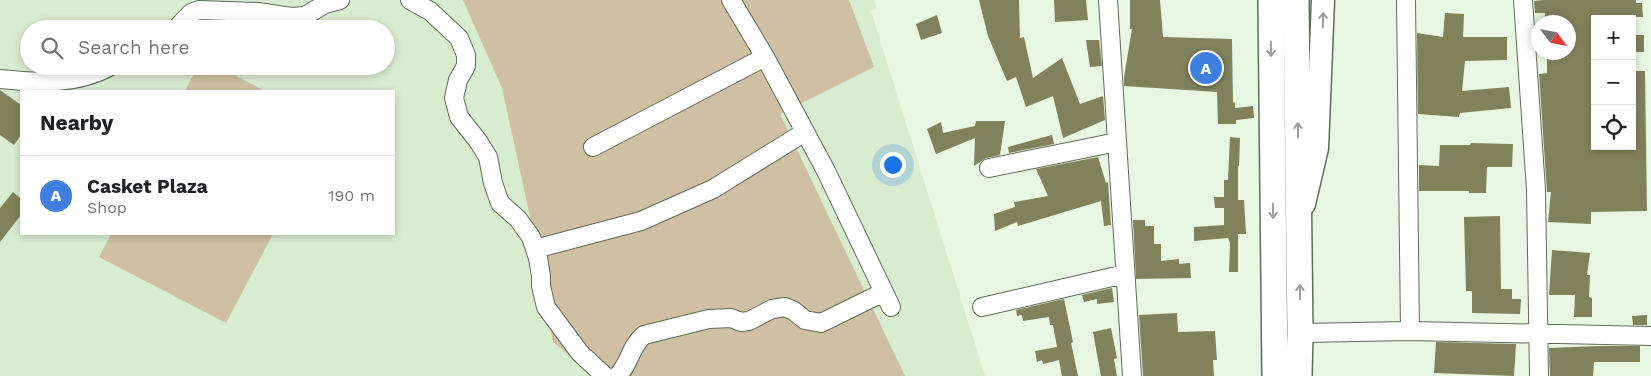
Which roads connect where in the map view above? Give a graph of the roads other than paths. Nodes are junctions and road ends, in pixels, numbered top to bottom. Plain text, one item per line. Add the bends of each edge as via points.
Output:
1 (340, 0) edge
2 (410, 0) edge
3 (731, 0) edge
4 (1108, 0) edge
5 (1271, 0) edge
6 (1296, 0) edge
7 (1323, 0) edge
8 (1406, 0) edge
9 (1523, 0) edge
10 (184, 20) edge
11 (765, 57) junction
12 (87, 75) edge
13 (0, 79) edge
14 (805, 132) junction
15 (1117, 142) junction
16 (594, 147) dead end
17 (989, 168) dead end
18 (1299, 224) junction
19 (535, 249) junction
20 (1125, 274) junction
21 (982, 307) dead end
22 (1410, 331) junction
23 (1300, 333) junction
24 (1538, 333) junction
25 (1651, 336) edge
26 (605, 376) edge
27 (617, 376) edge
28 (1132, 376) edge
29 (1275, 376) edge
30 (1299, 376) edge
31 (1539, 376) edge

1 - 10 street via 325,4 305,16 199,10
2 - 19 street via 430,11 459,38 466,55 466,66 458,80 454,98 458,117 488,157 500,203 523,225
3 - 11 street
4 - 15 street
5 -> 29 highway
18 -> 6 highway
18 -> 7 main road via 1317,148
8 - 22 street
9 - 24 street via 1536,190
11 - 14 street
11 - 16 street
12 - 13 street via 44,83
14 - 19 street via 712,189 641,221
14 - 27 street via 888,299 821,323 805,320 785,307 772,309 749,321 709,319 644,336 636,341 627,366
15 - 17 street
15 - 20 street
23 -> 18 highway
19 - 26 street via 546,307 580,353
20 - 21 street
20 - 28 street
22 - 23 street
22 - 24 street
23 - 30 highway
24 - 25 street
24 - 31 street

